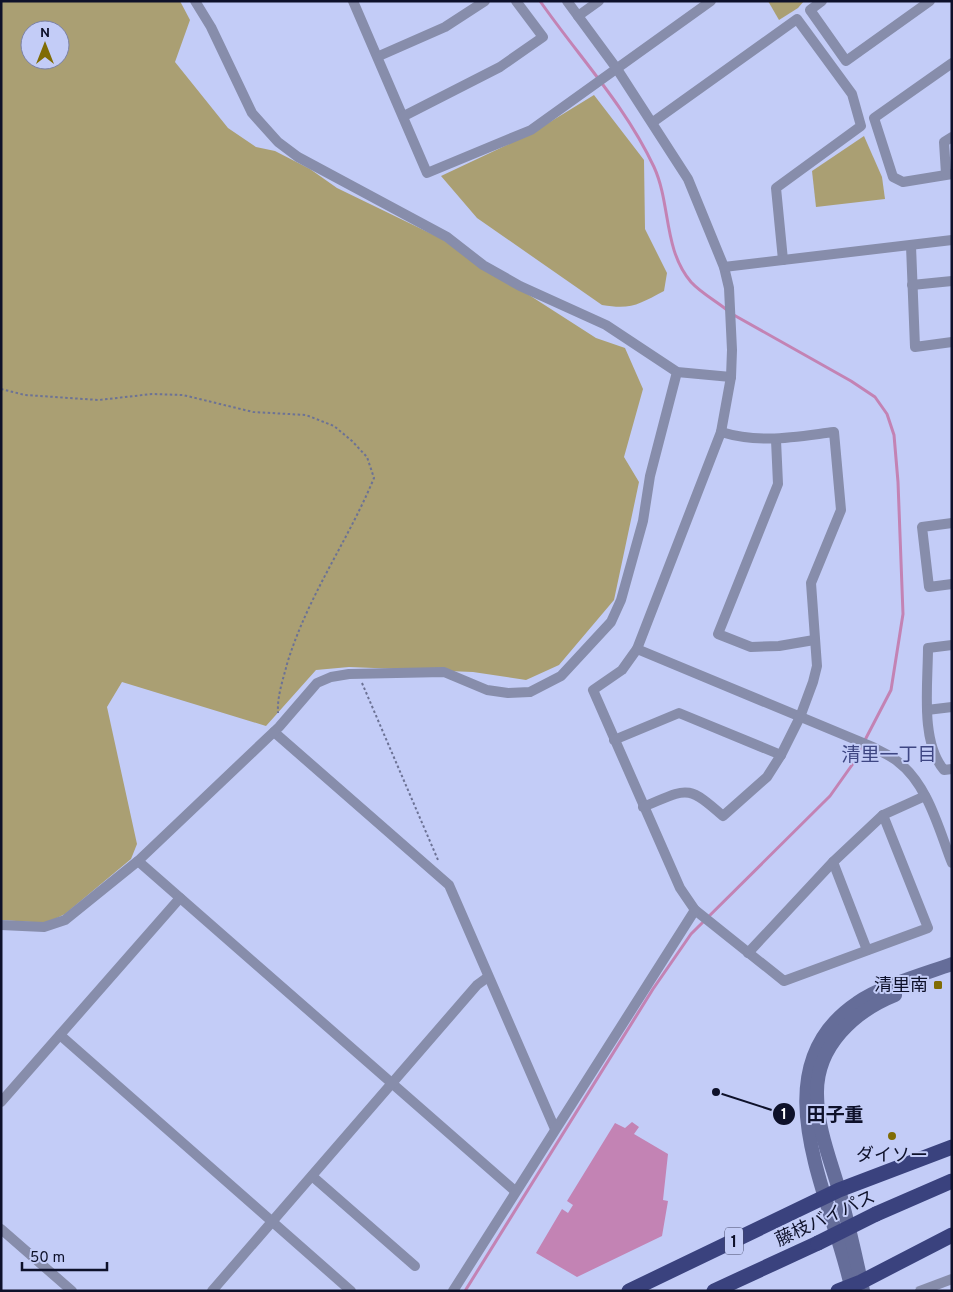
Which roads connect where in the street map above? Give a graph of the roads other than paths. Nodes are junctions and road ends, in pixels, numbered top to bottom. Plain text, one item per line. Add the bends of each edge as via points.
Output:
1 (195, 1) edge
2 (353, 1) edge
3 (485, 1) edge
4 (516, 1) edge
5 (567, 1) edge
6 (598, 1) edge
7 (711, 1) edge
8 (822, 1) edge
9 (930, 1) edge
10 (578, 16) junction
11 (379, 56) junction
12 (952, 63) edge
13 (617, 69) junction
14 (404, 116) junction
15 (653, 122) junction
16 (952, 137) edge
17 (949, 174) edge
18 (952, 240) edge
19 (911, 246) junction
20 (784, 260) junction
21 (724, 267) junction
22 (952, 281) edge
23 (912, 286) junction
24 (952, 342) edge
25 (677, 372) junction
26 (731, 377) junction
27 (721, 432) junction
28 (776, 440) junction
29 (952, 523) edge
30 (952, 584) edge
31 (814, 640) junction
32 (952, 645) edge
33 (637, 649) junction
34 (952, 707) edge
35 (927, 710) junction
36 (800, 717) junction
37 (277, 730) junction
38 (614, 740) junction
39 (782, 755) junction
40 (952, 769) edge
41 (925, 796) junction
42 (643, 807) junction
43 (883, 815) junction
44 (138, 861) junction
45 (833, 862) junction
46 (952, 863) edge
47 (180, 898) junction
48 (695, 910) junction
49 (1, 925) edge
50 (867, 950) junction
51 (748, 953) junction
52 (952, 964) edge
53 (952, 973) edge
54 (488, 977) junction
55 (60, 1034) junction
56 (392, 1083) junction
57 (1, 1102) edge
58 (555, 1129) junction
59 (952, 1147) edge
60 (312, 1176) junction
61 (952, 1181) edge
62 (839, 1190) junction
63 (515, 1191) junction
64 (825, 1198) junction
65 (273, 1222) junction
66 (1, 1229) edge
67 (952, 1235) edge
68 (415, 1266) dead end
69 (952, 1278) edge
70 (853, 1288) edge
71 (72, 1291) edge
72 (212, 1291) edge
73 (351, 1291) edge
74 (453, 1291) edge
75 (629, 1291) edge
76 (714, 1291) edge
77 (920, 1291) edge

1 - 25 street via 252,113 278,142 298,157 447,237 483,265 520,286 606,325
2 - 11 street
3 - 11 street via 445,27
4 - 14 street via 543,36 500,67
5 - 10 street
6 - 10 street
7 - 13 street
8 - 9 street via 810,10 846,61
10 - 13 street
11 - 14 street
12 - 17 street via 874,118 893,177 903,182
13 - 14 street via 531,130 427,173
13 - 15 street
15 - 20 street via 797,20 852,94 861,126 776,188
15 - 21 street via 688,179
16 - 17 street via 944,142
18 - 19 street
19 - 20 street
19 - 23 street
20 - 21 street
21 - 26 street via 729,288
22 - 23 street
23 - 24 street via 915,347
25 - 26 street
25 - 37 street via 622,600 611,622 561,676 530,692 508,693 487,690 444,672 331,677 317,683
26 - 27 street
27 - 28 street via 744,439
27 - 33 street
28 - 31 street via 834,432 841,510 811,583
28 - 31 street via 778,484 718,634 751,647
29 - 30 street via 922,527 929,587
31 - 36 street via 817,666
32 - 35 street via 928,648
33 - 36 street
33 - 38 street via 622,670 593,690
34 - 35 street
35 - 40 street via 928,729 938,763 944,770
36 - 39 street
36 - 41 street via 873,747 898,761
37 - 44 street
37 - 54 street via 449,885
38 - 39 street via 679,713
38 - 42 street
39 - 42 street via 767,777 723,816 690,792 675,794
41 - 43 street
41 - 46 street
42 - 48 street via 680,888
43 - 45 street
43 - 50 street via 928,928
44 - 47 street
44 - 49 street via 65,920 44,927
45 - 50 street
45 - 51 street
47 - 55 street
47 - 56 street
48 - 51 street
48 - 58 street
50 - 51 street via 784,982
52 - 64 main road via 859,1001 841,1014 820,1040 809,1065 805,1092 806,1120
53 - 62 main road via 863,1011 846,1025 830,1047 820,1069 816,1092 822,1132
54 - 56 street via 477,985
54 - 58 street
55 - 57 street
55 - 65 street
56 - 60 street
56 - 63 street
58 - 63 street
59 - 62 highway, 1
60 - 65 street
60 - 68 street
61 - 76 highway, 藤枝バイパス / 1, bridge
62 - 64 highway, 1
62 - 70 main road
63 - 74 street
64 - 70 main road
64 - 75 highway, 1
65 - 72 street
65 - 73 street
66 - 71 street
67 - 70 highway
69 - 77 street

